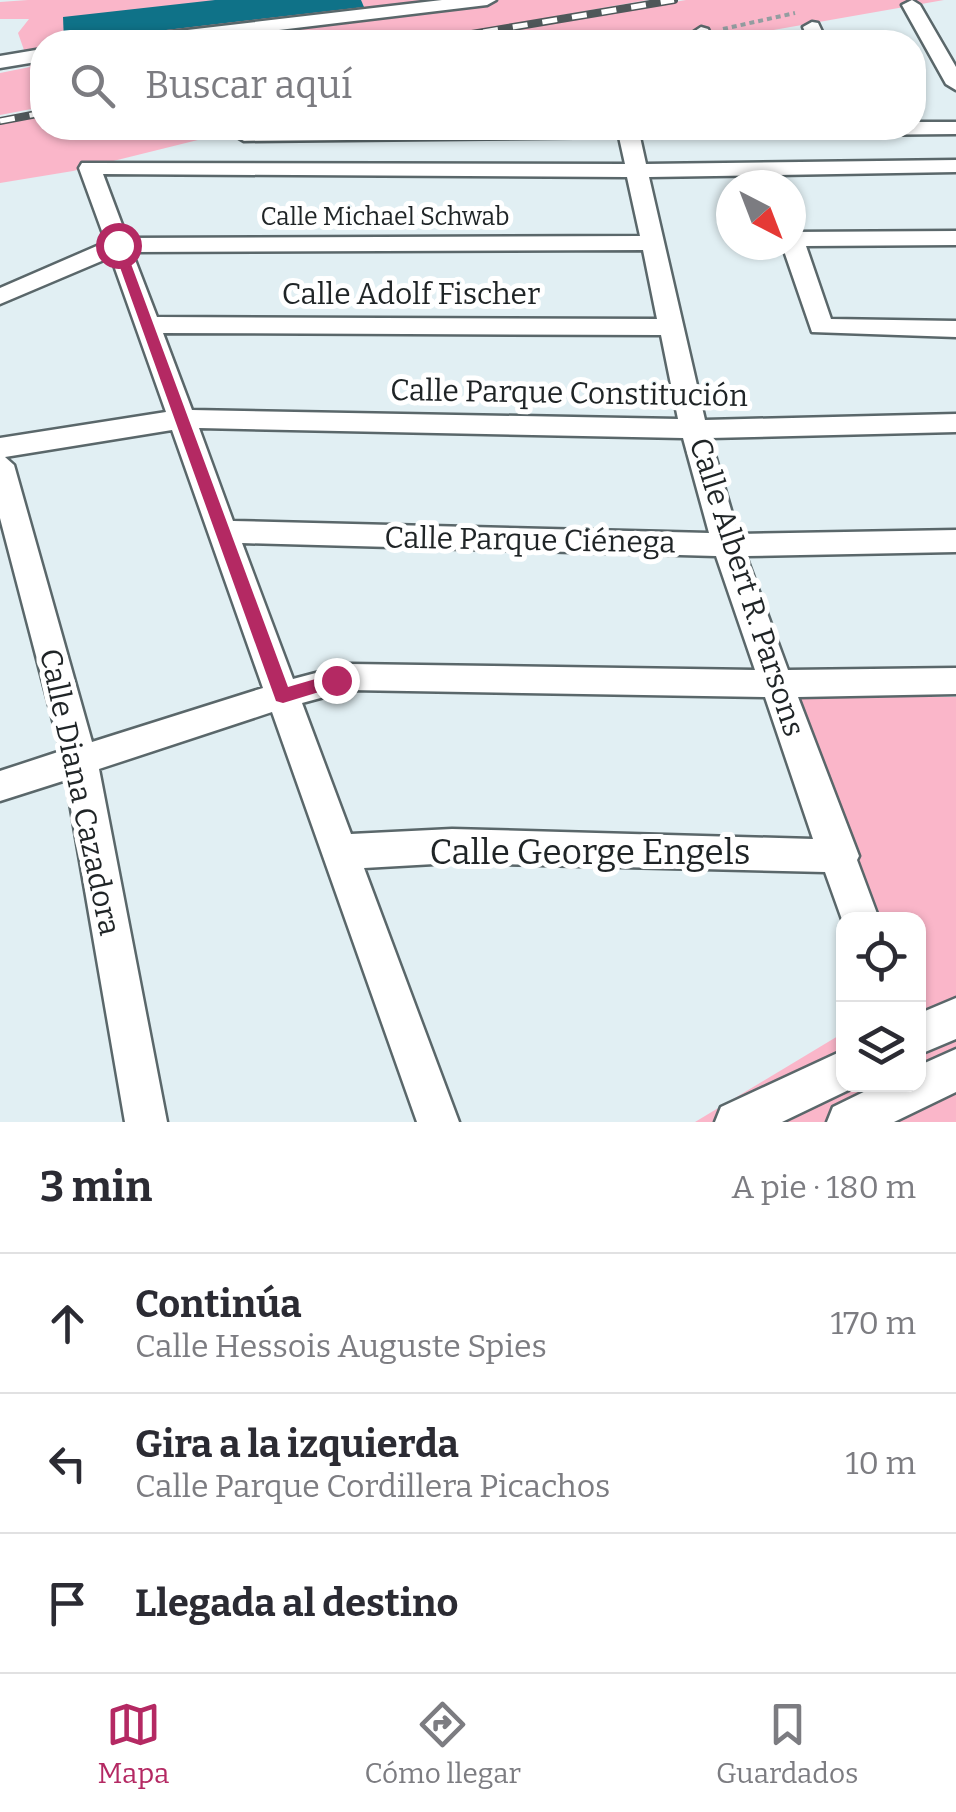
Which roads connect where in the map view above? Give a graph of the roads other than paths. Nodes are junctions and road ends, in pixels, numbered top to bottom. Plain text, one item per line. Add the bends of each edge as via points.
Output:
1 (487, 0) edge
2 (911, 5) dead end
3 (236, 30) edge
4 (925, 30) edge
5 (926, 31) edge
6 (30, 57) edge
7 (0, 62) edge
8 (956, 84) edge
9 (956, 128) edge
10 (926, 129) edge
11 (926, 132) edge
12 (626, 140) edge
13 (741, 140) edge
14 (951, 166) edge
15 (750, 167) junction
16 (638, 171) junction
17 (956, 187) edge
18 (956, 238) edge
19 (806, 239) edge
20 (653, 243) junction
21 (118, 245) junction
22 (799, 260) edge
23 (0, 297) edge
24 (147, 325) junction
25 (674, 327) junction
26 (956, 329) edge
27 (182, 419) junction
28 (956, 423) edge
29 (694, 429) junction
30 (0, 448) edge
31 (0, 465) edge
32 (223, 532) junction
33 (956, 541) edge
34 (728, 545) junction
35 (956, 681) edge
36 (777, 684) junction
37 (294, 693) junction
38 (80, 758) junction
39 (0, 786) edge
40 (339, 851) junction
41 (841, 856) junction
42 (858, 912) edge
43 (956, 1018) edge
44 (926, 1031) edge
45 (956, 1070) edge
46 (836, 1074) edge
47 (926, 1082) edge
48 (904, 1092) edge
49 (146, 1122) edge
50 (438, 1122) edge
51 (736, 1122) edge
52 (848, 1122) edge

1 - 3 street
2 - 4 street
5 - 8 street
6 - 7 street
9 - 10 street
11 - 14 street
12 - 16 street, Calle Albert R. Parsons
13 - 15 street
14 - 15 street
14 - 17 street
15 - 16 street
16 - 20 street, Calle Albert R. Parsons
16 - 21 street via 90,168
18 - 19 street
20 - 21 street, Calle Michael Schwab
20 - 25 street, Calle Albert R. Parsons
21 - 23 street
21 - 24 street
22 - 26 street via 820,327
24 - 25 street, Calle Adolf Fischer
24 - 27 street
25 - 29 street, Calle Albert R. Parsons
27 - 29 street, Calle Parque Constitución
27 - 30 street, Calle Parque Constitución
27 - 32 street
28 - 29 street, Calle Parque Constitución
29 - 34 street, Calle Albert R. Parsons
31 - 38 street, Calle Diana Cazadora
32 - 34 street, Calle Parque Ciénega
32 - 37 street
33 - 34 street, Calle Parque Ciénega
34 - 36 street, Calle Albert R. Parsons
35 - 36 street
36 - 37 street via 350,678
36 - 41 street, Calle Albert R. Parsons
37 - 38 street
37 - 40 street
38 - 39 street
38 - 49 street, Calle Diana Cazadora
40 - 41 street, Calle George Engels via 452,846
40 - 50 street
41 - 42 street, Calle Albert R. Parsons
43 - 44 street
45 - 47 street
46 - 51 street
48 - 52 street

